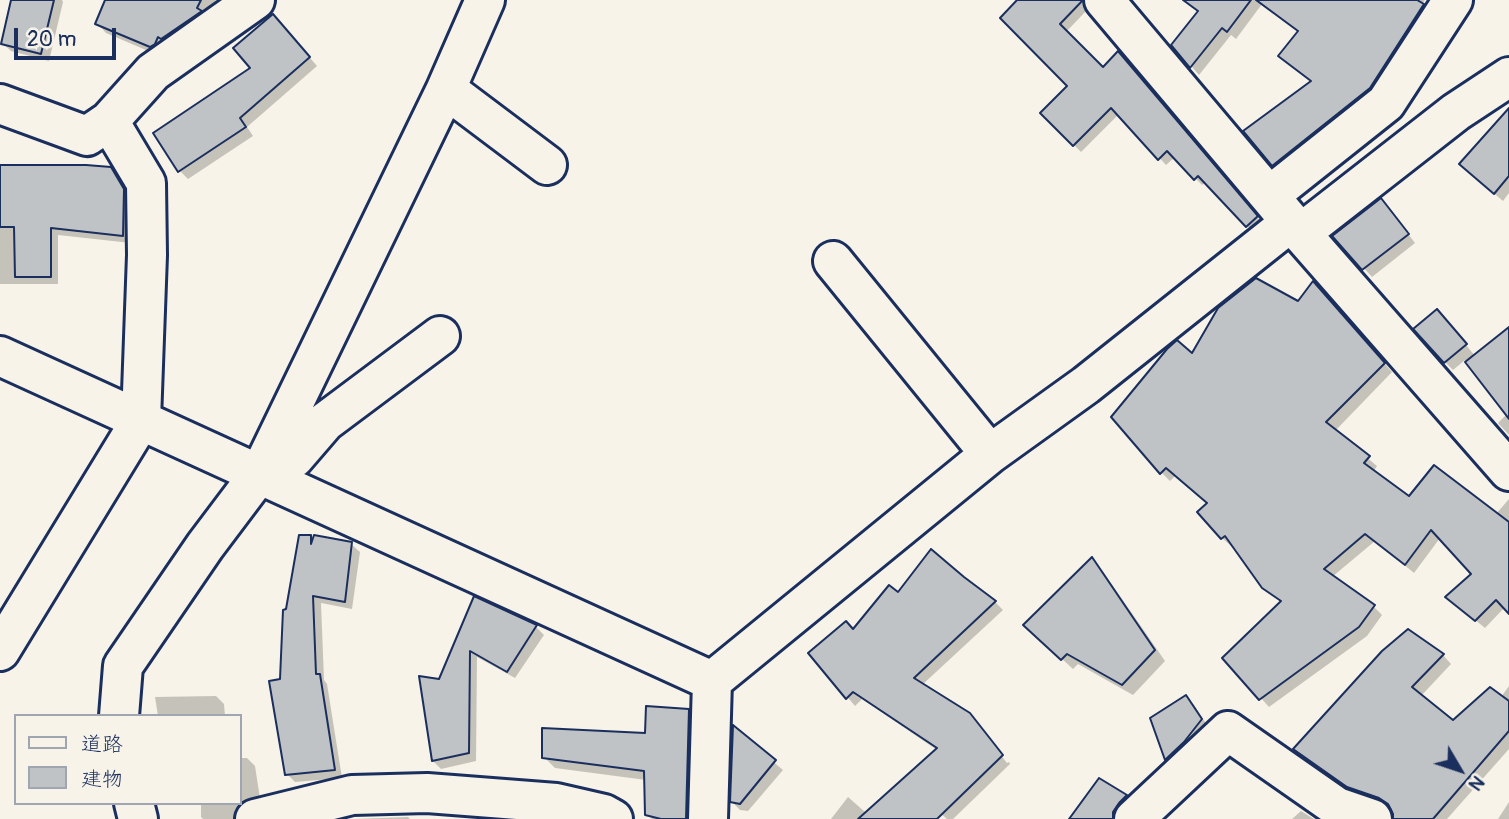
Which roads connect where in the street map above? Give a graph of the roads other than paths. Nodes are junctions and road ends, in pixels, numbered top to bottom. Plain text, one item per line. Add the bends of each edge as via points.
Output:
1 (255, 0) edge
2 (485, 0) edge
3 (1104, 0) edge
4 (1452, 0) edge
5 (1509, 77) edge
6 (446, 89) junction
7 (0, 104) edge
8 (109, 121) junction
9 (547, 165) dead end
10 (1287, 217) junction
11 (833, 261) dead end
12 (440, 336) dead end
13 (0, 356) edge
14 (141, 420) junction
15 (990, 454) junction
16 (1509, 471) edge
17 (260, 473) junction
18 (0, 651) edge
19 (712, 681) junction
20 (119, 714) edge
21 (255, 819) edge
22 (613, 819) edge
23 (708, 819) edge
24 (1134, 819) edge
25 (1373, 819) edge

1 - 8 street via 153,72
2 - 6 street
3 - 10 street
4 - 10 street via 1386,103
5 - 10 street
6 - 9 street
6 - 17 street
7 - 8 street via 87,136
8 - 14 street via 146,183
10 - 15 street via 1086,385
10 - 16 street
11 - 15 street
12 - 17 street via 325,422 294,458
13 - 14 street
14 - 17 street
14 - 18 street
15 - 19 street
17 - 19 street
17 - 20 street via 123,666
19 - 23 street
21 - 22 street via 352,795 427,793 556,803
24 - 25 street via 1228,731 1337,807

